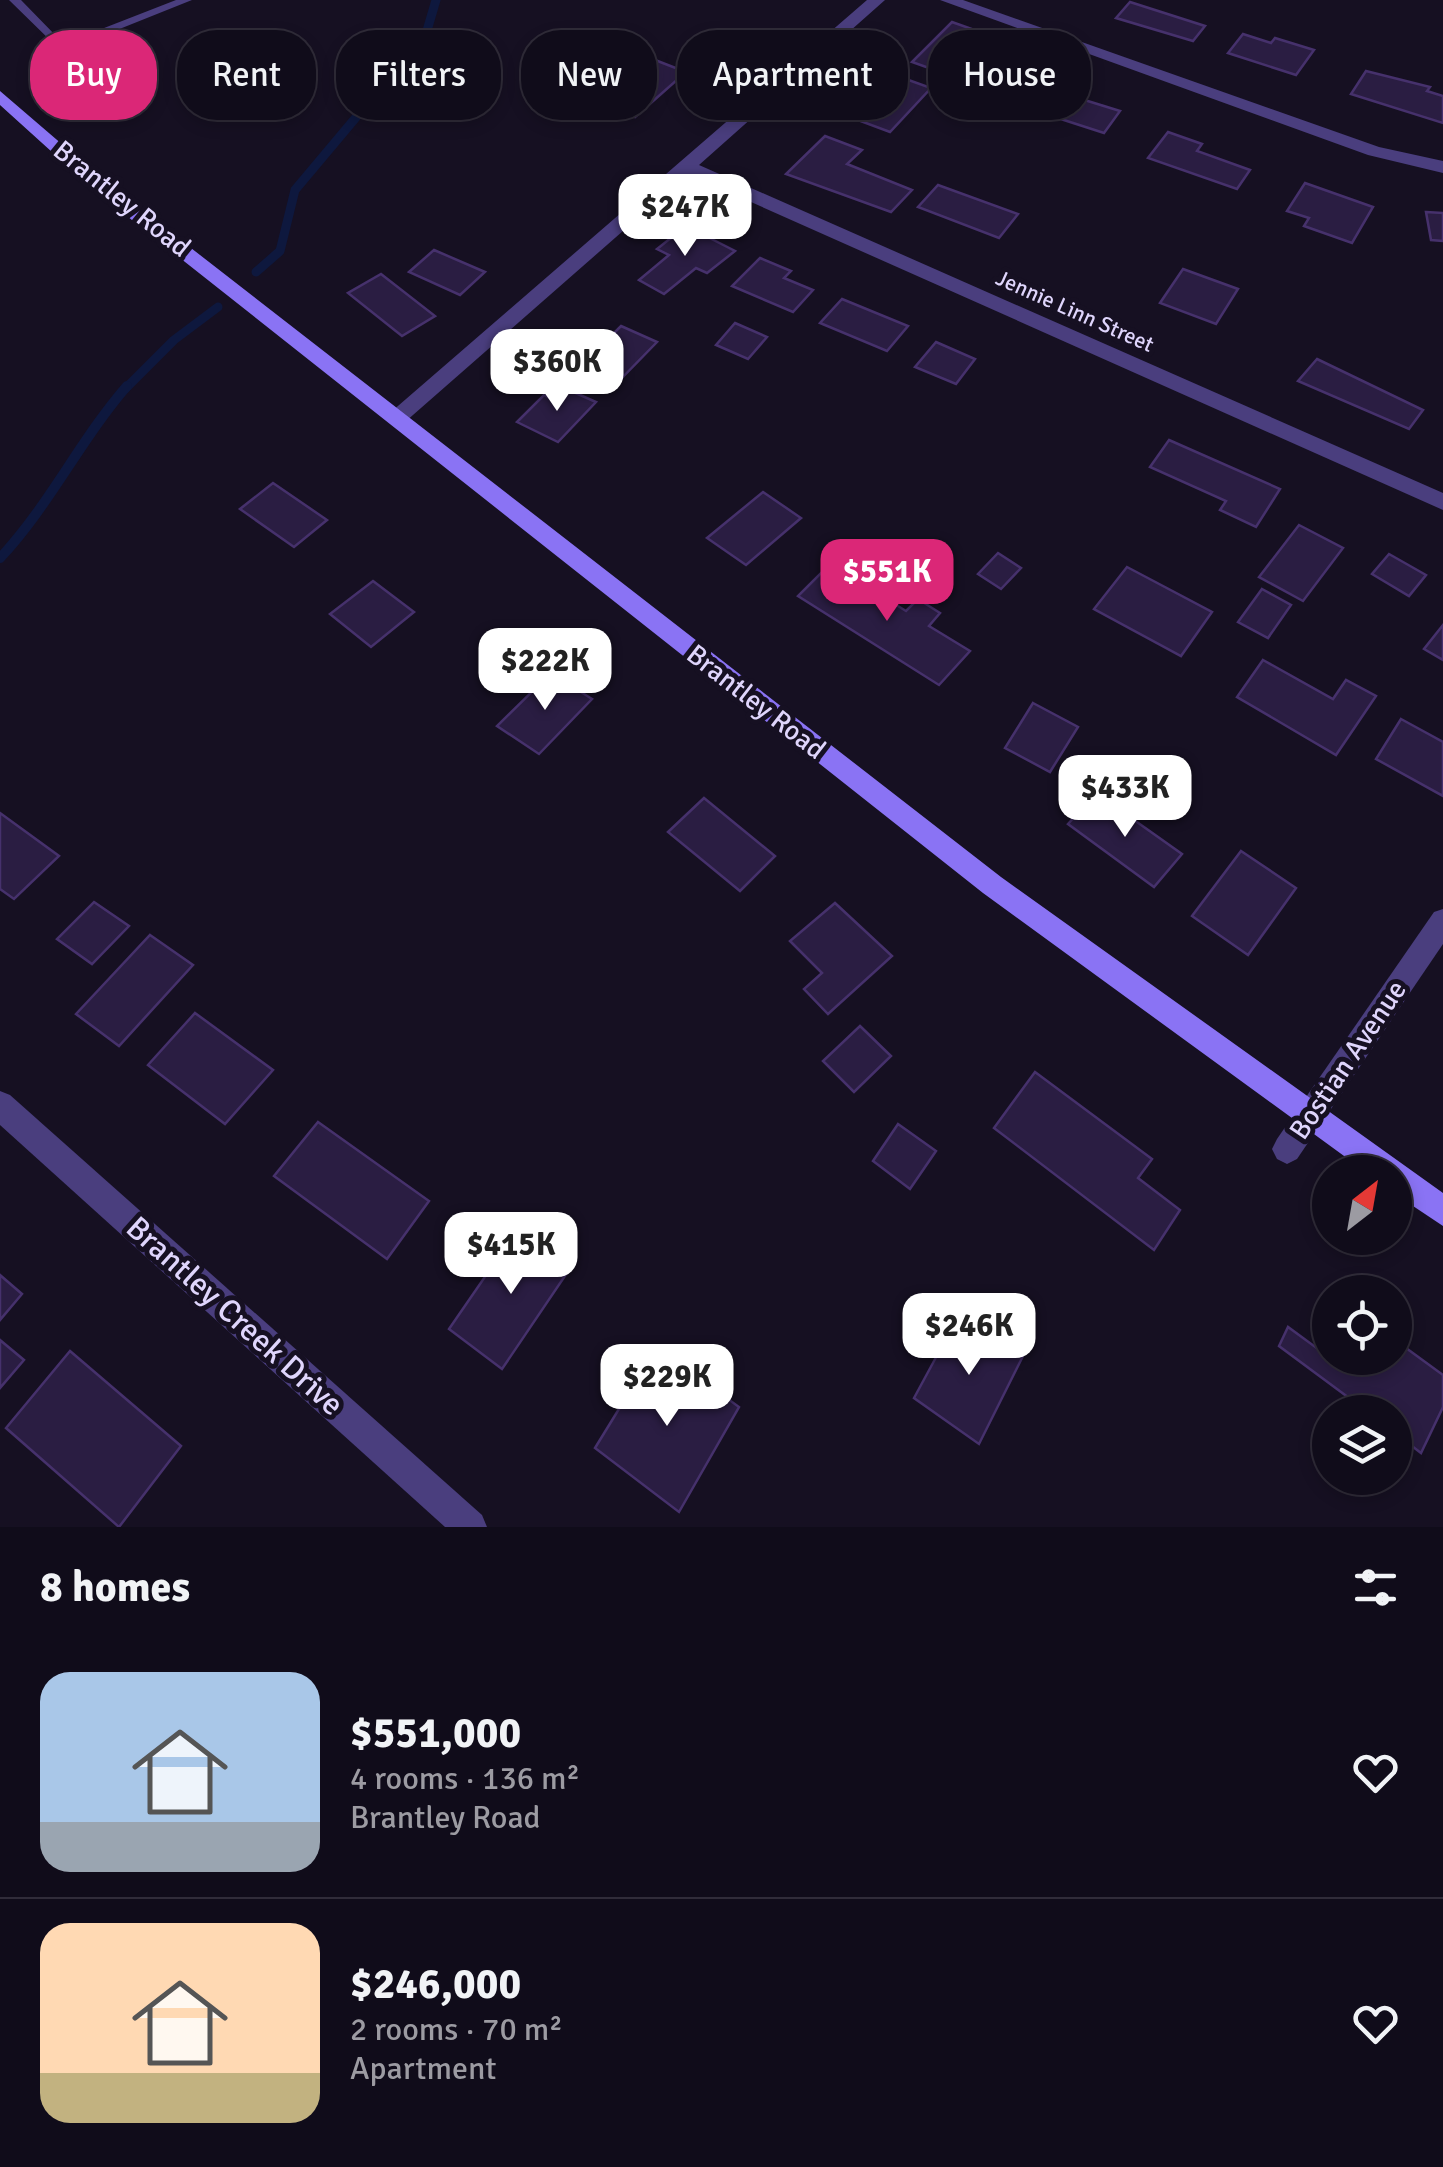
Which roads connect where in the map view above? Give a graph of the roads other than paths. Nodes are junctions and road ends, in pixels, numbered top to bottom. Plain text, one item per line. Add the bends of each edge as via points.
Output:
1 (14, 0) edge
2 (186, 0) edge
3 (877, 0) edge
4 (948, 0) edge
5 (0, 96) edge
6 (686, 166) junction
7 (1443, 167) edge
8 (398, 417) junction
9 (1443, 502) edge
10 (1443, 921) edge
11 (0, 1104) edge
12 (1310, 1114) junction
13 (1287, 1149) dead end
14 (1367, 1155) edge
15 (1412, 1188) edge
16 (1443, 1211) edge
17 (470, 1527) edge

1 - 2 lane via 55,42 82,40
3 - 6 street
4 - 7 street via 1374,152
5 - 8 street, Brantley Road via 100,186
6 - 8 street
6 - 9 street, Jennie Linn Street
8 - 12 street, Brantley Road via 992,885
10 - 12 street, Bostian Avenue
11 - 17 street, Brantley Creek Drive
12 - 13 street, Bostian Avenue
12 - 14 street, Brantley Road
15 - 16 street, Brantley Road

